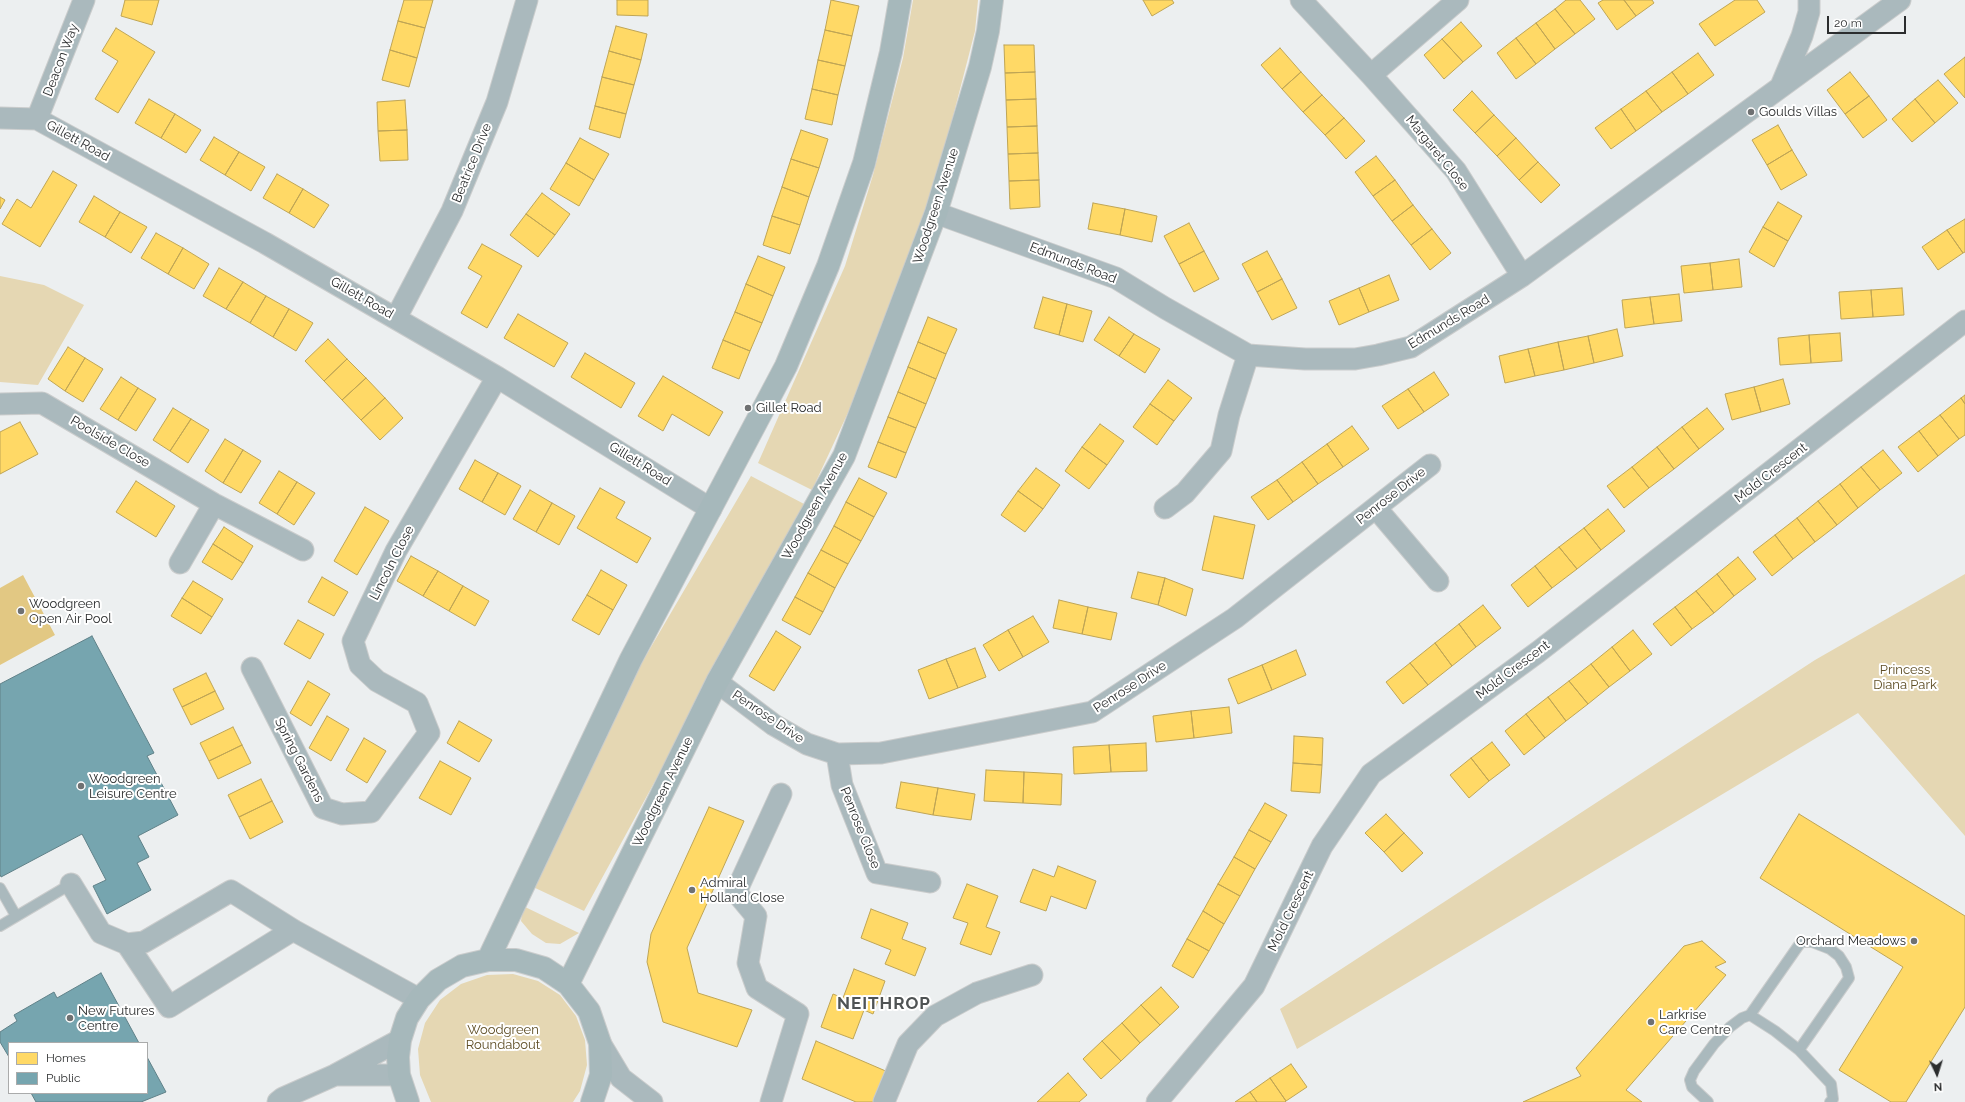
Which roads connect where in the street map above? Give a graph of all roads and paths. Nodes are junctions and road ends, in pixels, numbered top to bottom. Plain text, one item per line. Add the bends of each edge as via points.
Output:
1 (84, 0) edge
2 (527, 0) edge
3 (900, 0) edge
4 (992, 0) edge
5 (1302, 0) edge
6 (1458, 0) edge
7 (1809, 0) edge
8 (1900, 0) edge
9 (1371, 75) junction
10 (1781, 87) junction
11 (0, 118) edge
12 (37, 119) junction
13 (936, 213) junction
14 (1522, 276) junction
15 (396, 318) junction
16 (1965, 321) edge
17 (1248, 355) junction
18 (497, 377) junction
19 (0, 404) edge
20 (1430, 465) dead end
21 (214, 504) junction
22 (1165, 508) dead end
23 (1376, 508) junction
24 (711, 509) junction
25 (303, 550) dead end
26 (180, 563) dead end
27 (1438, 581) dead end
28 (252, 668) dead end
29 (717, 682) junction
30 (429, 733) joint
31 (837, 754) junction
32 (782, 794) dead end
33 (930, 882) dead end
34 (71, 884) joint
35 (0, 888) edge
36 (16, 916) junction
37 (0, 926) edge
38 (293, 930) junction
39 (127, 944) junction
40 (488, 960) junction
41 (1032, 975) dead end
42 (568, 984) junction
43 (419, 999) junction
44 (1750, 1015) junction
45 (400, 1040) junction
46 (600, 1043) junction
47 (1799, 1050) junction
48 (335, 1075) junction
49 (399, 1075) junction
50 (278, 1102) edge
51 (408, 1102) edge
52 (592, 1102) edge
53 (652, 1102) edge
54 (771, 1102) edge
55 (884, 1102) edge
56 (1157, 1102) edge
57 (1708, 1102) edge
58 (1830, 1102) edge

1 - 12 street, Deacon Way
2 - 15 street, Beatrice Drive via 497,102 452,211
3 - 24 street via 891,52 864,163 828,266 786,366
4 - 13 street, Woodgreen Avenue via 980,67
5 - 9 street, Margaret Close
6 - 9 street
7 - 10 street via 1809,12 1802,36
8 - 10 street, Edmunds Road
9 - 14 street, Margaret Close via 1456,171
10 - 14 street, Edmunds Road
11 - 12 street, Gillett Road
12 - 15 street, Gillett Road via 265,243
13 - 17 street, Edmunds Road via 1116,278
13 - 29 street, Woodgreen Avenue via 844,456
14 - 17 street, Edmunds Road via 1411,347 1355,359
15 - 18 street, Gillett Road
16 - 56 street, Mold Crescent via 1538,652 1371,774 1322,846 1254,986
17 - 22 street via 1229,415 1221,451 1185,493
18 - 24 street, Gillett Road
18 - 30 street, Lincoln Close via 396,551 353,641 360,665 377,681 417,703
19 - 21 street, Poolside Close via 42,403
20 - 23 street, Penrose Drive
21 - 25 street, Poolside Close
21 - 26 street
23 - 27 street
23 - 31 street, Penrose Drive via 1235,618 1092,712 881,753
24 - 40 street via 630,659
28 - 30 street, Spring Gardens via 323,808 342,814 371,812
29 - 31 street, Penrose Drive via 774,724 807,744
29 - 42 street, Woodgreen Avenue
31 - 33 street, Penrose Close via 842,785 877,873
32 - 54 street via 736,892 756,916 748,963 756,988 798,1014
34 - 36 lane
34 - 39 street via 101,933
35 - 36 lane
36 - 37 lane
38 - 39 street via 231,891 144,942
38 - 39 street via 169,1008
38 - 43 street
40 - 42 street via 516,960 544,968
40 - 43 street via 462,966 438,980
41 - 55 street via 977,993 935,1016 908,1044
42 - 46 street via 589,1011
43 - 45 street
44 - 47 lane
44 - 47 lane via 1801,942 1812,942 1830,949 1839,956 1849,978
44 - 57 lane via 1730,1027 1694,1071 1690,1080 1692,1087
45 - 48 street
45 - 49 street
46 - 52 street via 601,1076
46 - 53 street via 621,1078
47 - 58 lane via 1831,1084 1833,1099
48 - 49 street
48 - 50 street
49 - 51 street

